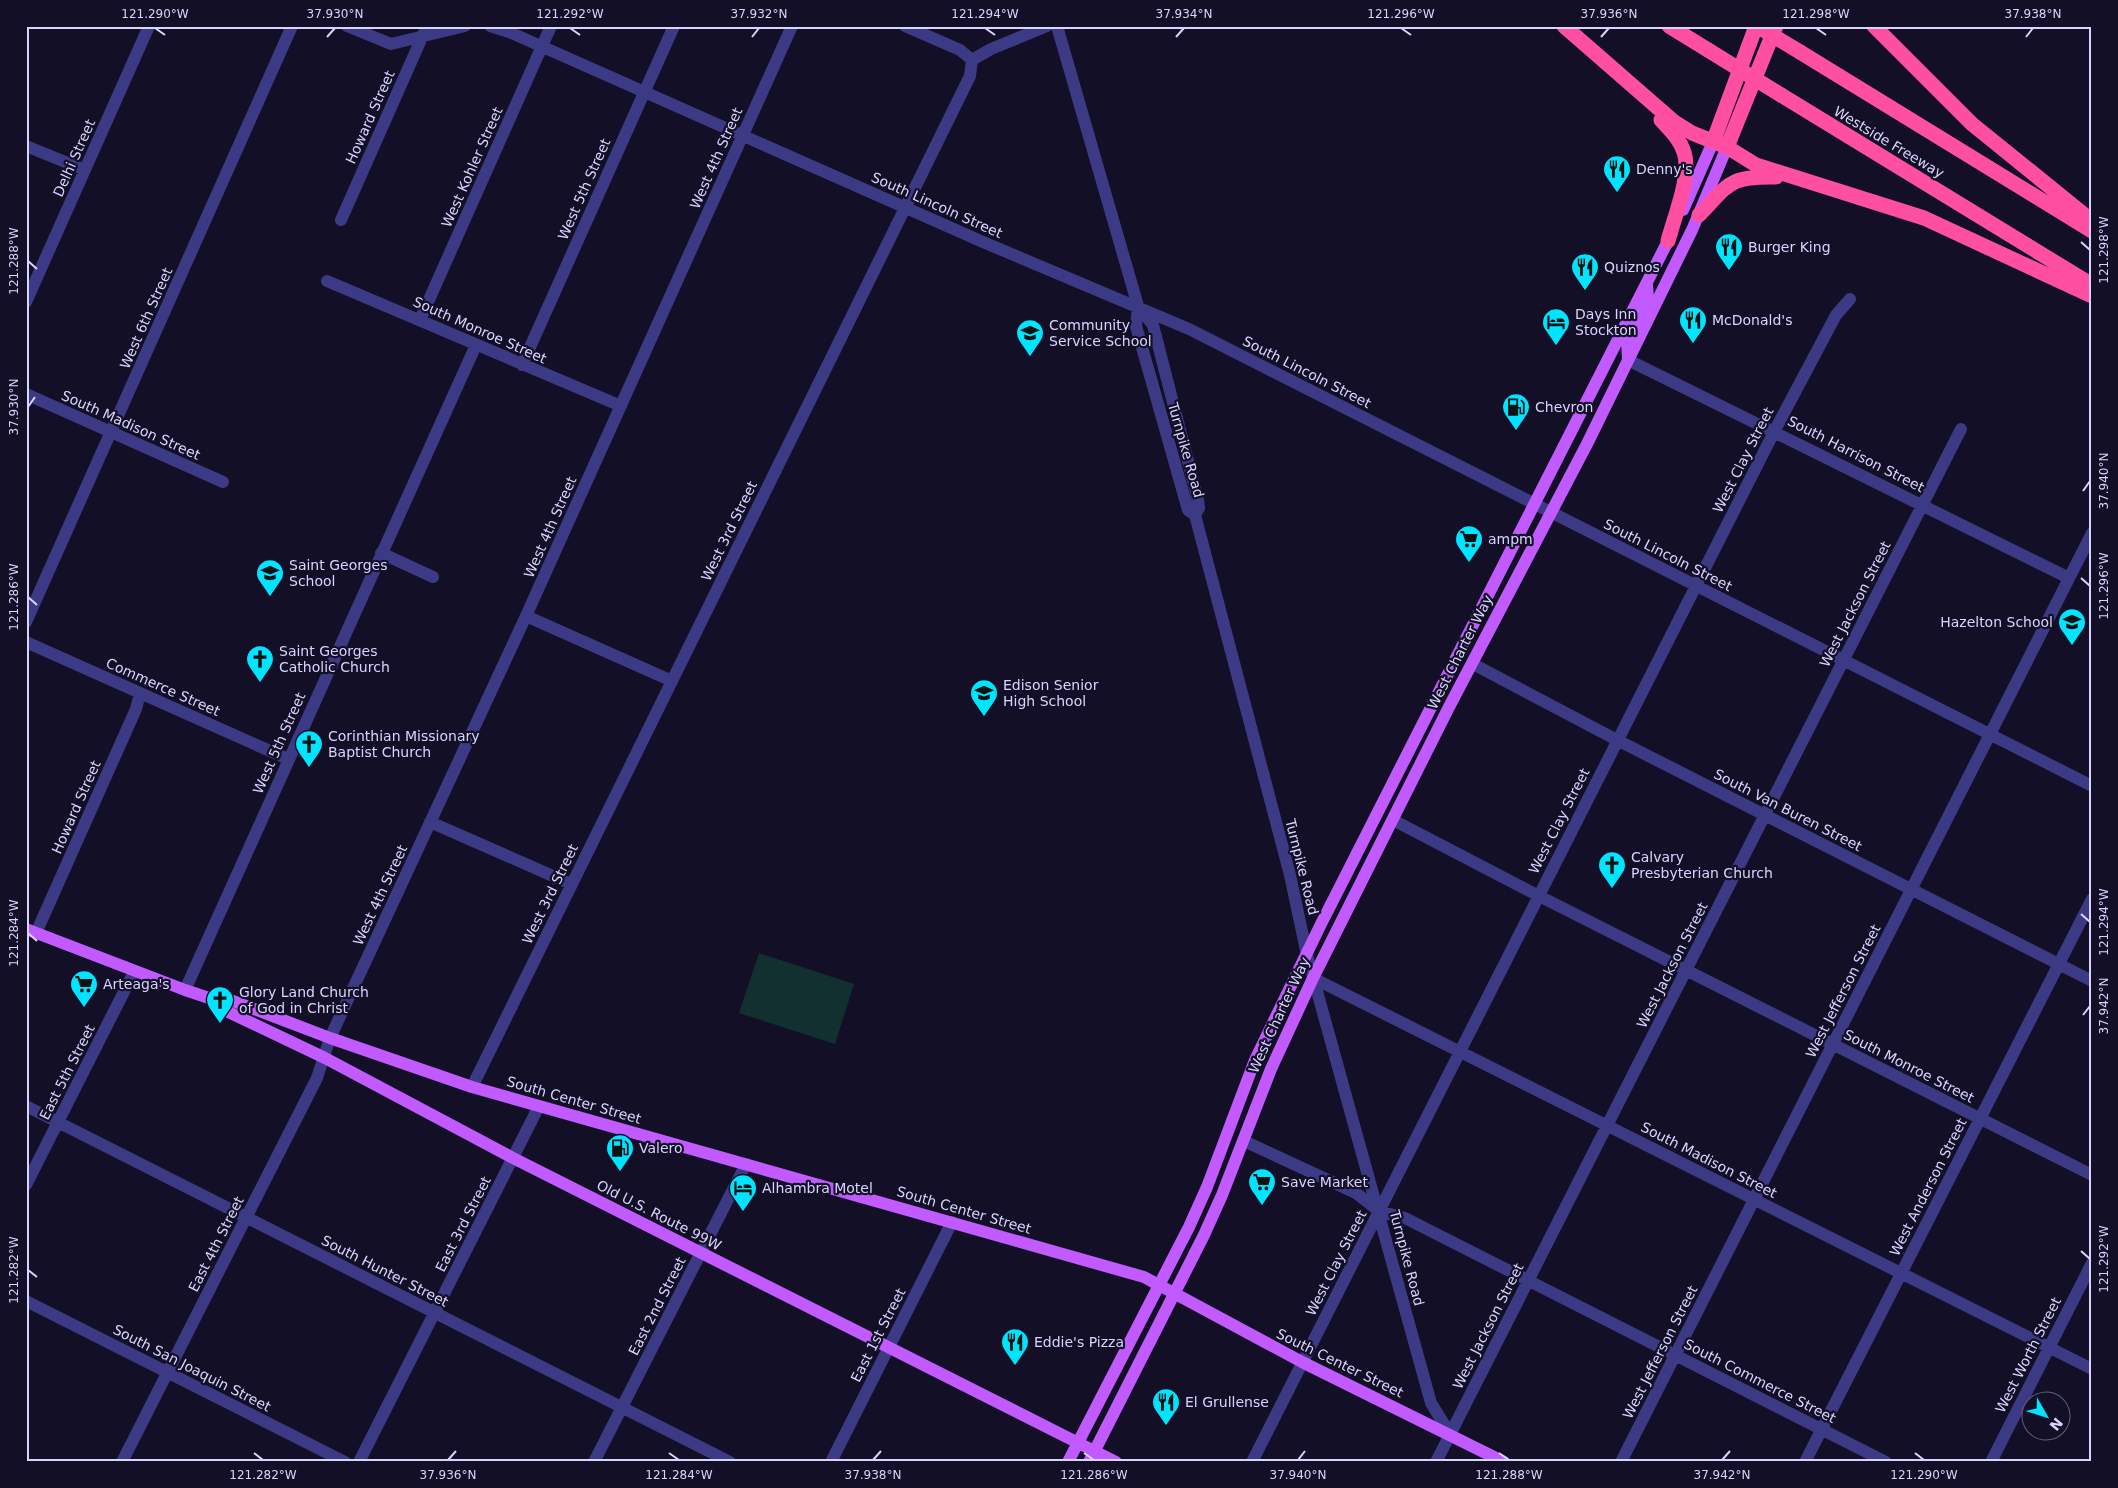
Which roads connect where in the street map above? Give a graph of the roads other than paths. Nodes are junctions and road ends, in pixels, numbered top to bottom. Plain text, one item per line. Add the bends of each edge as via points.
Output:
1 (149, 26) edge
2 (292, 26) edge
3 (347, 26) edge
4 (465, 26) edge
5 (490, 26) edge
6 (551, 26) edge
7 (674, 26) edge
8 (792, 26) edge
9 (905, 26) edge
10 (1057, 26) edge
11 (1564, 26) edge
12 (1669, 26) edge
13 (1756, 26) edge
14 (1776, 26) edge
15 (1041, 27) edge
16 (1878, 28) edge
17 (425, 31) edge
18 (542, 46) junction
19 (972, 60) junction
20 (1625, 81) junction
21 (644, 92) junction
22 (742, 136) junction
23 (1720, 144) junction
24 (26, 146) edge
25 (85, 170) junction
26 (1790, 178) junction
27 (906, 207) junction
28 (1699, 215) junction
29 (341, 220) dead end
30 (2092, 221) edge
31 (2092, 231) edge
32 (1668, 241) junction
33 (327, 281) dead end
34 (1646, 282) junction
35 (2092, 285) edge
36 (2092, 296) edge
37 (1850, 299) dead end
38 (26, 302) edge
39 (1138, 306) junction
40 (420, 320) junction
41 (476, 345) junction
42 (1628, 360) junction
43 (522, 365) junction
44 (26, 394) edge
45 (621, 406) junction
46 (1961, 429) dead end
47 (1775, 430) junction
48 (111, 432) junction
49 (223, 482) dead end
50 (1534, 503) junction
51 (1922, 504) junction
52 (1551, 511) junction
53 (1195, 515) junction
54 (2092, 533) edge
55 (381, 553) junction
56 (433, 577) dead end
57 (2070, 578) junction
58 (1696, 587) junction
59 (1483, 606) junction
60 (526, 616) junction
61 (26, 622) edge
62 (26, 642) edge
63 (1843, 660) junction
64 (1473, 664) junction
65 (672, 681) junction
66 (140, 693) junction
67 (1990, 735) junction
68 (1617, 740) junction
69 (288, 759) junction
70 (1402, 766) junction
71 (2092, 786) edge
72 (1765, 816) junction
73 (1393, 820) junction
74 (430, 822) junction
75 (572, 884) junction
76 (1912, 890) junction
77 (1539, 896) junction
78 (2092, 899) edge
79 (31, 931) edge
80 (1307, 955) junction
81 (2059, 964) junction
82 (1686, 970) junction
83 (134, 972) junction
84 (1314, 978) junction
85 (2092, 981) edge
86 (185, 990) junction
87 (212, 999) junction
88 (330, 1038) junction
89 (1833, 1044) junction
90 (1460, 1052) junction
91 (325, 1058) junction
92 (472, 1087) junction
93 (26, 1106) edge
94 (539, 1106) junction
95 (1980, 1119) junction
96 (58, 1122) junction
97 (1607, 1126) junction
98 (1244, 1141) junction
99 (513, 1158) junction
100 (746, 1164) junction
101 (2092, 1175) edge
102 (26, 1185) edge
103 (1754, 1200) junction
104 (1379, 1211) junction
105 (246, 1217) junction
106 (952, 1222) junction
107 (700, 1253) junction
108 (2092, 1263) edge
109 (1901, 1274) junction
110 (1528, 1281) junction
111 (1158, 1285) junction
112 (1174, 1294) junction
113 (26, 1301) edge
114 (434, 1312) junction
115 (889, 1348) junction
116 (2048, 1348) junction
117 (1675, 1355) junction
118 (1302, 1362) junction
119 (2092, 1369) edge
120 (168, 1372) junction
121 (622, 1407) junction
122 (1822, 1429) junction
123 (1450, 1434) junction
124 (1077, 1443) junction
125 (1092, 1456) edge
126 (122, 1462) edge
127 (345, 1462) edge
128 (359, 1462) edge
129 (594, 1462) edge
130 (730, 1462) edge
131 (831, 1462) edge
132 (1068, 1462) edge
133 (1116, 1462) edge
134 (1252, 1462) edge
135 (1436, 1462) edge
136 (1504, 1462) edge
137 (1621, 1462) edge
138 (1805, 1462) edge
139 (1886, 1462) edge
140 (1991, 1462) edge

1 - 25 street, Delhi Street
2 - 48 street, West 6th Street
3 - 17 street via 392,44
4 - 17 street
5 - 18 street, South Lincoln Street
6 - 18 street, West Kohler Street
7 - 21 street, West 5th Street
8 - 22 street, West 4th Street
9 - 19 street via 960,50
10 - 39 street, Turnpike Road
11 - 20 highway
12 - 35 highway, Westside Freeway, bridge
13 - 23 highway, West Charter Way
13 - 31 highway, bridge
14 - 23 highway, West Charter Way
15 - 19 street
16 - 30 highway via 1972,124
17 - 29 street, Howard Street
18 - 21 street, South Lincoln Street
18 - 40 street, West Kohler Street
19 - 27 street, West 3rd Street via 970,76
20 - 23 highway via 1673,122
20 - 32 highway via 1673,133 1684,152 1685,174
21 - 22 street, South Lincoln Street
21 - 43 street, West 5th Street
22 - 27 street, South Lincoln Street
22 - 45 street, West 4th Street
23 - 26 highway via 1756,165
23 - 28 main road, West Charter Way
23 - 32 main road, West Charter Way
24 - 25 street
25 - 38 street, Delhi Street
26 - 28 highway via 1740,178
26 - 36 highway via 1924,218
27 - 39 street, South Lincoln Street
27 - 65 street, West 3rd Street
28 - 42 main road, West Charter Way
32 - 34 main road, West Charter Way
33 - 40 street, South Monroe Street
34 - 42 main road via 1648,300 1627,341
34 - 50 main road, West Charter Way
37 - 47 street, West Clay Street via 1836,315
39 - 50 street, South Lincoln Street
39 - 53 street, Turnpike Road via 1138,335 1188,510
39 - 53 street, Turnpike Road via 1153,325 1198,500 1199,508
40 - 41 street, South Monroe Street
41 - 43 street, South Monroe Street
41 - 55 street, West 5th Street
42 - 47 street, South Harrison Street
42 - 52 main road, West Charter Way
43 - 45 street, South Monroe Street
44 - 48 street, South Madison Street
45 - 60 street, West 4th Street
46 - 51 street, West Jackson Street
47 - 51 street, South Harrison Street
47 - 58 street, West Clay Street
48 - 49 street, South Madison Street
48 - 61 street, West 6th Street
50 - 52 street, South Lincoln Street
50 - 59 main road, West Charter Way
51 - 57 street, South Harrison Street
51 - 63 street, West Jackson Street
52 - 58 street, South Lincoln Street
52 - 64 main road, West Charter Way
53 - 80 street, Turnpike Road via 1290,875
54 - 57 street, West Jefferson Street
55 - 56 street
55 - 69 street, West 5th Street
57 - 67 street, West Jefferson Street
58 - 63 street, South Lincoln Street
58 - 68 street, West Clay Street
59 - 64 main road via 1485,620 1470,654
59 - 70 main road, West Charter Way
60 - 65 street
60 - 74 street, West 4th Street
62 - 66 street, Commerce Street
63 - 67 street, South Lincoln Street
63 - 72 street, West Jackson Street
64 - 68 street, South Van Buren Street
64 - 73 main road, West Charter Way
65 - 75 street, West 3rd Street
66 - 69 street, Commerce Street
66 - 79 street, Howard Street via 136,710
67 - 71 street, South Lincoln Street
67 - 76 street, West Jefferson Street
68 - 72 street, South Van Buren Street
68 - 77 street, West Clay Street
69 - 86 street, West 5th Street
70 - 73 main road via 1407,773 1388,814
70 - 80 main road, West Charter Way
72 - 76 street, South Van Buren Street
72 - 82 street, West Jackson Street
73 - 77 street, South Monroe Street
73 - 84 main road, West Charter Way
74 - 75 street
74 - 88 street, West 4th Street
75 - 92 street, West 3rd Street
76 - 81 street, South Van Buren Street
76 - 89 street, West Jefferson Street
77 - 82 street, South Monroe Street
77 - 90 street, West Clay Street
78 - 81 street, West Anderson Street
79 - 83 main road, Old U.S. Route 99W
80 - 84 street, Turnpike Road
80 - 111 main road, West Charter Way via 1255,1060 1207,1187
81 - 85 street, South Van Buren Street
81 - 95 street, West Anderson Street
82 - 89 street, South Monroe Street
82 - 97 street, West Jackson Street
83 - 86 main road, Old U.S. Route 99W
83 - 96 street, East 5th Street
84 - 90 street, South Madison Street
84 - 98 main road, West Charter Way via 1271,1069
84 - 104 street, Turnpike Road
86 - 87 main road, Old U.S. Route 99W
87 - 88 main road, Old U.S. Route 99W via 228,998
87 - 91 main road, Old U.S. Route 99W via 222,1010
88 - 91 street, East 4th Street
88 - 92 main road, South Center Street
89 - 95 street, South Monroe Street
89 - 103 street, West Jefferson Street
90 - 97 street, South Madison Street
90 - 104 street, West Clay Street
91 - 99 main road, Old U.S. Route 99W
91 - 105 street, East 4th Street
92 - 94 main road, South Center Street
93 - 96 street, South Hunter Street
94 - 99 street, East 3rd Street
94 - 100 main road, South Center Street
95 - 101 street, South Monroe Street
95 - 109 street, West Anderson Street
96 - 102 street, East 5th Street
96 - 105 street, South Hunter Street
97 - 103 street, South Madison Street
97 - 110 street, West Jackson Street
98 - 104 street, South Commerce Street via 1356,1193
98 - 112 main road, West Charter Way via 1204,1236
99 - 107 main road, Old U.S. Route 99W
99 - 114 street, East 3rd Street
100 - 106 main road, South Center Street
100 - 107 street, East 2nd Street
103 - 109 street, South Madison Street
103 - 117 street, West Jefferson Street
104 - 110 street, South Commerce Street via 1405,1218
104 - 118 street, West Clay Street
104 - 123 street, Turnpike Road via 1431,1404
105 - 114 street, South Hunter Street
105 - 120 street, East 4th Street
106 - 111 main road, South Center Street via 1144,1277
106 - 115 street, East 1st Street
107 - 115 main road, Old U.S. Route 99W
107 - 121 street, East 2nd Street
108 - 116 street, West Worth Street
109 - 116 street, South Madison Street
109 - 122 street, West Anderson Street
110 - 117 street, South Commerce Street
110 - 123 street, West Jackson Street
111 - 112 main road, South Center Street
111 - 124 main road, West Charter Way
112 - 118 main road, South Center Street
112 - 125 main road, West Charter Way
113 - 120 street, South San Joaquin Street
114 - 121 street, South Hunter Street
114 - 128 street, East 3rd Street
115 - 124 main road, Old U.S. Route 99W
115 - 131 street, East 1st Street
116 - 119 street, South Madison Street
116 - 140 street, West Worth Street
117 - 122 street, South Commerce Street
117 - 137 street, West Jefferson Street
118 - 123 main road, South Center Street
118 - 134 street, West Clay Street
120 - 126 street, East 4th Street
120 - 127 street, South San Joaquin Street
121 - 129 street, East 2nd Street
121 - 130 street, South Hunter Street
122 - 138 street, West Anderson Street
122 - 139 street, South Commerce Street
123 - 135 street, West Jackson Street
123 - 136 main road, South Center Street
124 - 125 main road, Old U.S. Route 99W
124 - 132 main road
125 - 133 main road, Old U.S. Route 99W

